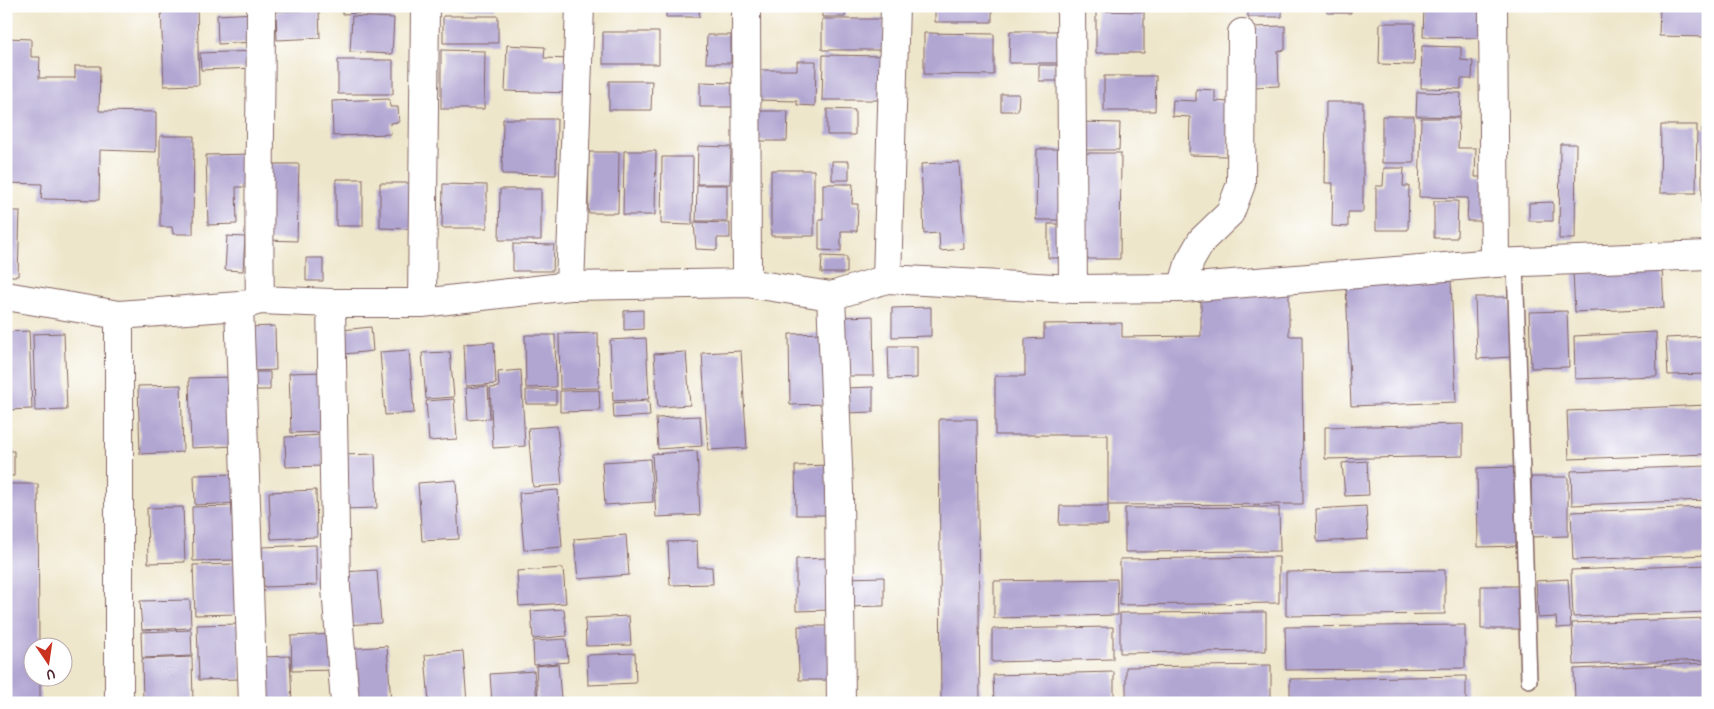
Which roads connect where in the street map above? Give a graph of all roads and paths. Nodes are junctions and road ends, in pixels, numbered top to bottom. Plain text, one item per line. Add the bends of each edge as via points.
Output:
1 (261, 6) edge
2 (425, 6) edge
3 (580, 6) edge
4 (746, 6) edge
5 (895, 6) edge
6 (1071, 6) edge
7 (1493, 6) edge
8 (1242, 33) dead end
9 (1708, 255) edge
10 (1505, 263) junction
11 (887, 279) junction
12 (747, 282) junction
13 (570, 286) junction
14 (1182, 288) junction
15 (1073, 289) junction
16 (6, 296) edge
17 (831, 296) junction
18 (249, 303) junction
19 (331, 303) junction
20 (422, 303) junction
21 (118, 315) junction
22 (1529, 680) dead end
23 (119, 703) edge
24 (253, 703) edge
25 (345, 703) edge
26 (841, 703) edge

1 - 18 street via 258,226
2 - 20 street
3 - 13 street
4 - 12 street
5 - 11 street
6 - 15 street
7 - 10 street
8 - 14 street via 1241,184 1230,213 1202,240 1190,261
9 - 10 street
10 - 14 street
10 - 22 lane
11 - 15 street
11 - 17 street
12 - 13 street
12 - 17 street
13 - 20 street
14 - 15 street
16 - 21 street
17 - 26 street via 839,490
18 - 19 street
18 - 21 street
18 - 24 street
19 - 20 street
19 - 25 street via 336,588
21 - 23 street

